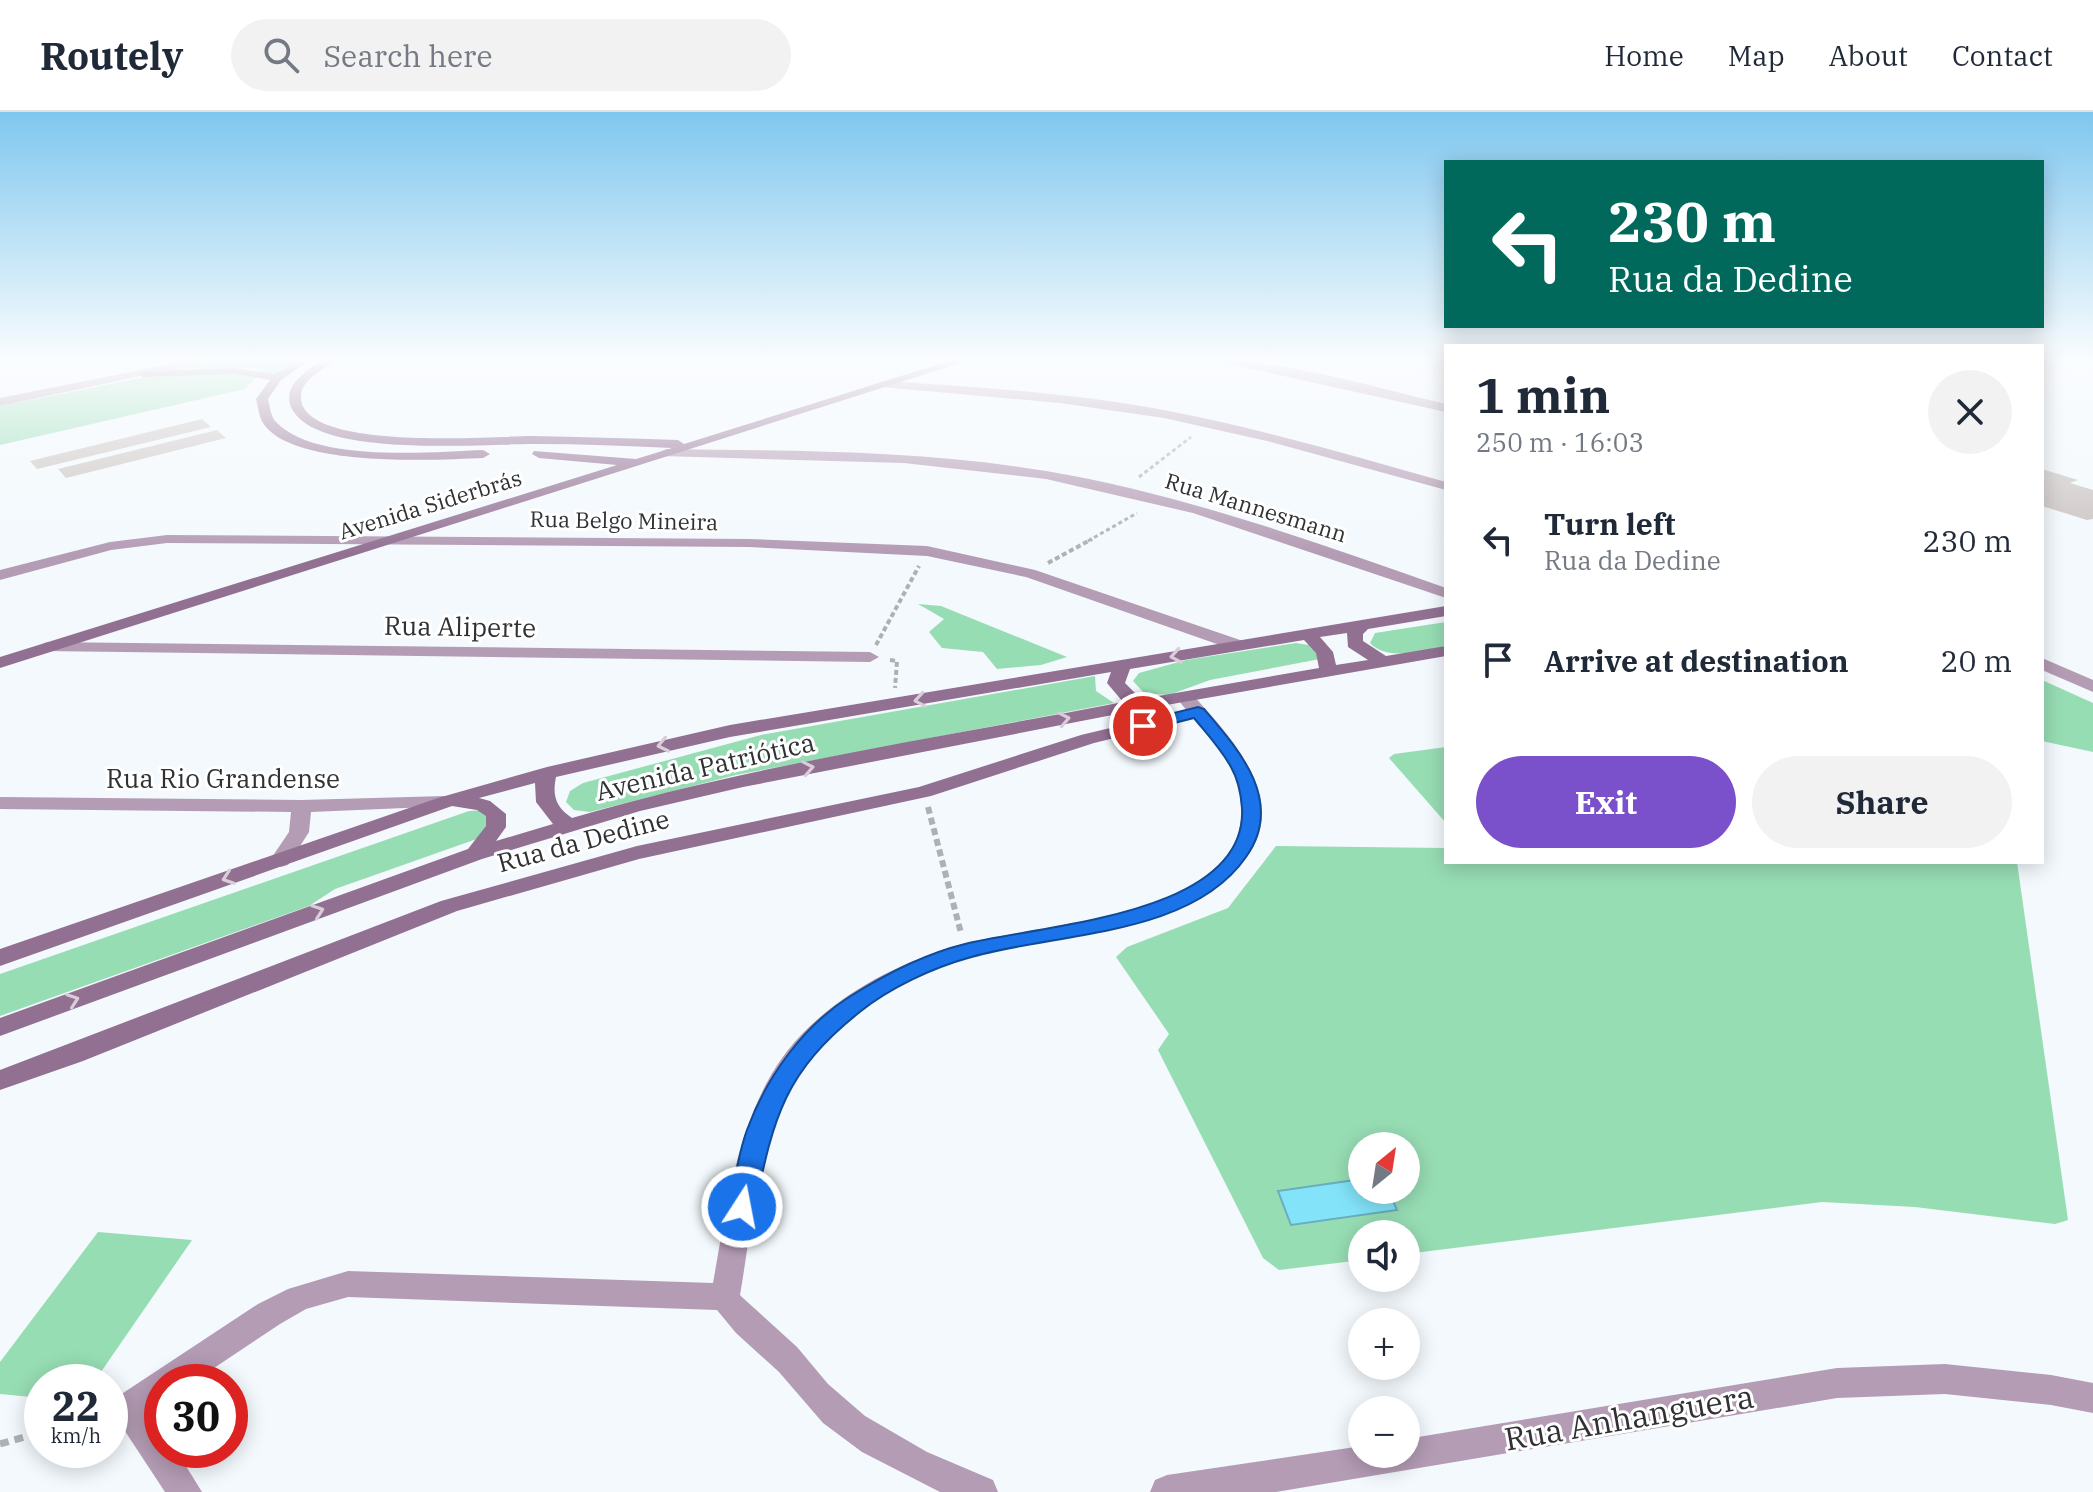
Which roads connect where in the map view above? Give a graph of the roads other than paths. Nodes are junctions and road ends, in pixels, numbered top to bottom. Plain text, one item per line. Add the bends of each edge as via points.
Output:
1 (267, 424) edge
2 (315, 424) edge
3 (760, 424) edge
4 (1214, 424) edge
5 (694, 445) junction
6 (666, 453) junction
7 (634, 463) junction
8 (1444, 485) edge
9 (391, 539) junction
10 (0, 575) edge
11 (1444, 592) edge
12 (1444, 611) edge
13 (1364, 624) junction
14 (1308, 634) junction
15 (1237, 645) junction
16 (50, 647) junction
17 (1444, 651) edge
18 (870, 657) dead end
19 (1383, 662) junction
20 (0, 663) edge
21 (2044, 664) edge
22 (1123, 665) junction
23 (1328, 670) junction
24 (2093, 687) edge
25 (1138, 705) junction
26 (1192, 705) junction
27 (547, 773) junction
28 (445, 802) junction
29 (0, 803) edge
30 (302, 806) junction
31 (566, 824) junction
32 (475, 854) junction
33 (281, 860) junction
34 (0, 958) edge
35 (0, 1027) edge
36 (0, 1080) edge
37 (725, 1297) junction
38 (193, 1364) edge
39 (144, 1397) edge
40 (2093, 1398) edge
41 (144, 1432) edge
42 (169, 1468) edge
43 (185, 1492) edge
44 (981, 1492) edge
45 (1167, 1492) edge

1 - 7 street via 290,439 327,449 386,455 566,455
2 - 5 street via 389,440
3 - 5 street, Avenida Siderbrás
4 - 8 street
5 - 6 street, Avenida Siderbrás
6 - 7 street, Avenida Siderbrás
6 - 11 street, Rua Mannesmann via 943,463 1043,474 1161,500
7 - 9 street, Avenida Siderbrás
9 - 10 street, Rua Belgo Mineira via 147,541
9 - 15 street, Rua Belgo Mineira via 749,543 927,551 1030,573
9 - 16 street, Avenida Siderbrás
12 - 13 street, Avenida Patriótica
13 - 14 street, Avenida Patriótica
13 - 19 street via 1354,643
14 - 15 street, Avenida Patriótica
14 - 23 street via 1324,652
15 -> 22 street, Avenida Patriótica
16 - 18 street, Rua Aliperte
16 - 20 street, Avenida Siderbrás
17 - 19 street, Avenida Patriótica
19 - 23 street, Avenida Patriótica
21 - 24 street
22 - 25 street via 1116,683
22 -> 27 street, Avenida Patriótica via 730,731
23 - 26 street, Avenida Patriótica
25 - 26 street, Avenida Patriótica
31 -> 25 street, Avenida Patriótica via 743,781
26 - 36 street, Rua da Dedine via 924,792 637,853 449,906
26 - 37 street via 1241,769 1250,796 1247,842 1234,861 1198,892 1156,910 965,951 920,967 833,1021 801,1051 758,1132
27 - 28 street, Avenida Patriótica
27 - 31 street via 545,804
28 - 30 street, Rua Rio Grandense
28 - 32 street via 475,803 496,814 496,827
28 - 33 street, Avenida Patriótica
29 - 30 street, Rua Rio Grandense
30 - 33 street via 299,832
31 - 32 street, Avenida Patriótica
35 -> 32 street, Avenida Patriótica
33 -> 34 street, Avenida Patriótica
37 - 38 street via 348,1284 299,1298
37 - 44 street via 739,1320 787,1358 817,1396 845,1420 885,1450
39 - 41 street via 128,1408
40 - 45 street, Rua Anhanguera via 1945,1379 1837,1383
42 - 43 street

